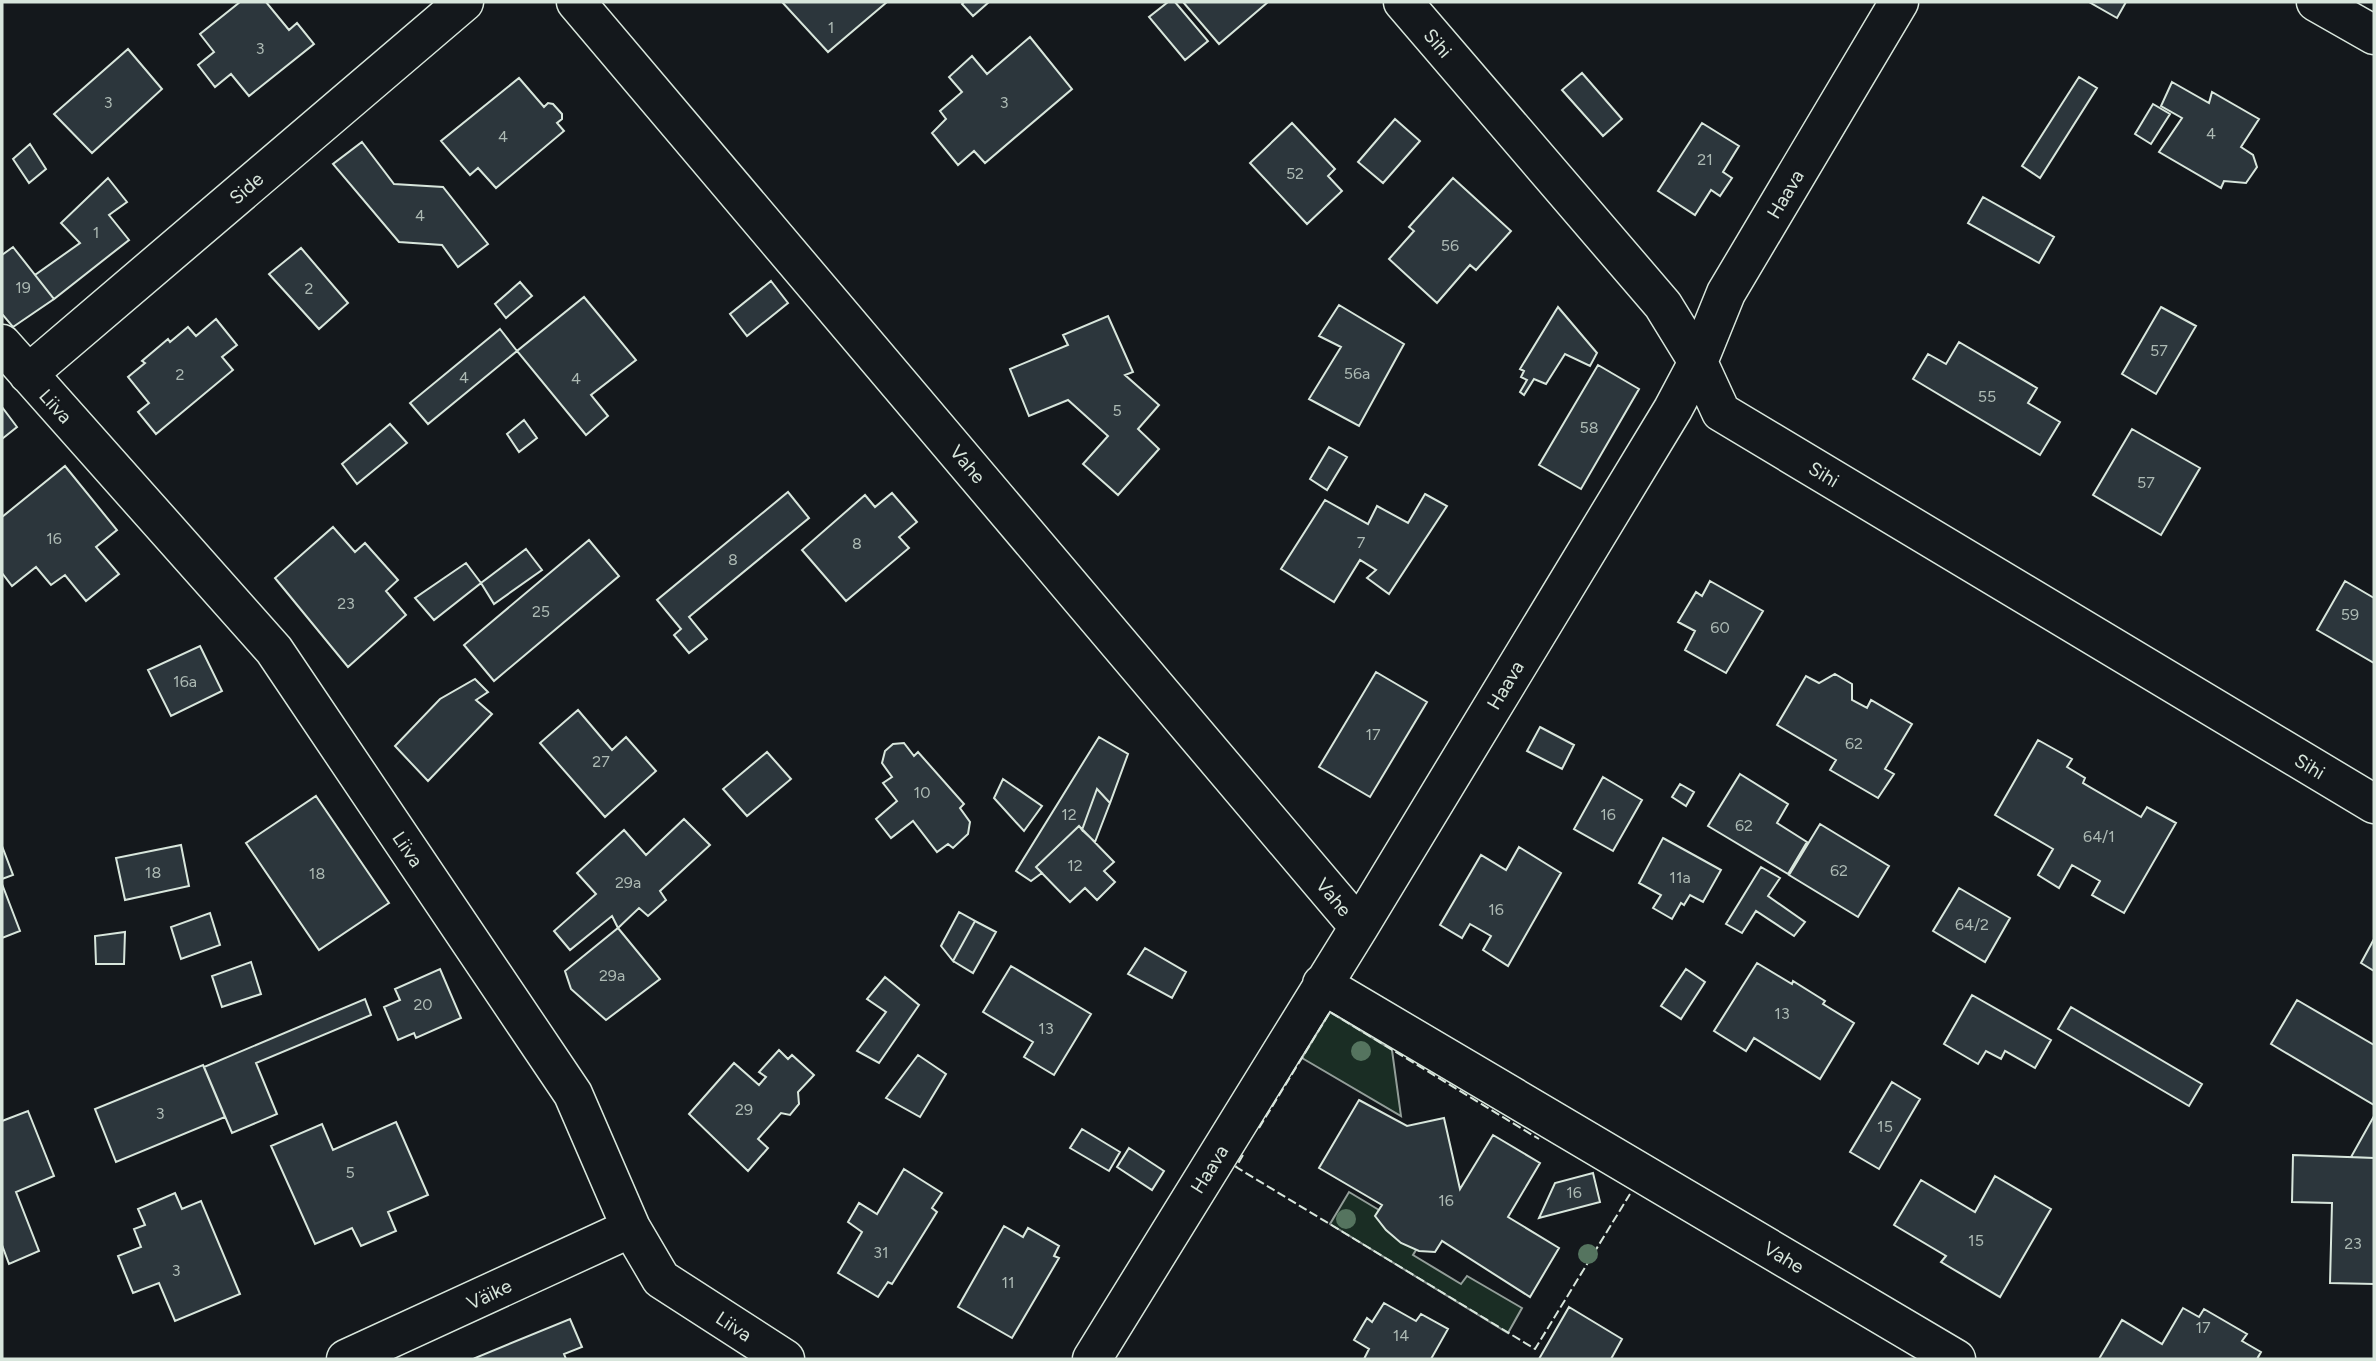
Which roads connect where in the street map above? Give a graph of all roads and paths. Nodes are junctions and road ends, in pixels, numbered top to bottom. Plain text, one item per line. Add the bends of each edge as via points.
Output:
1 (464, 2) edge
2 (576, 2) edge
3 (1403, 2) edge
4 (1899, 2) edge
5 (2316, 2) edge
6 (2374, 35) edge
7 (2, 344) edge
8 (1698, 362) junction
9 (28, 374) junction
10 (2374, 804) edge
11 (1359, 927) junction
12 (1322, 984) junction
13 (631, 1228) junction
14 (346, 1359) edge
15 (785, 1359) edge
16 (1092, 1359) edge
17 (1956, 1359) edge

1 - 9 street, Side
2 - 11 street, Vahe
3 - 8 street, Sihi via 1663,306
4 - 8 street, Haava via 1726,293
5 - 6 street
7 - 9 street, Liiva
8 - 10 street, Sihi via 1721,412
8 - 11 street, Haava
9 - 13 street, Liiva via 274,650 573,1094
11 - 12 street, Haava
12 - 16 street, Haava
12 - 17 street, Vahe
13 - 14 street, Väike
13 - 15 street, Liiva via 661,1279

